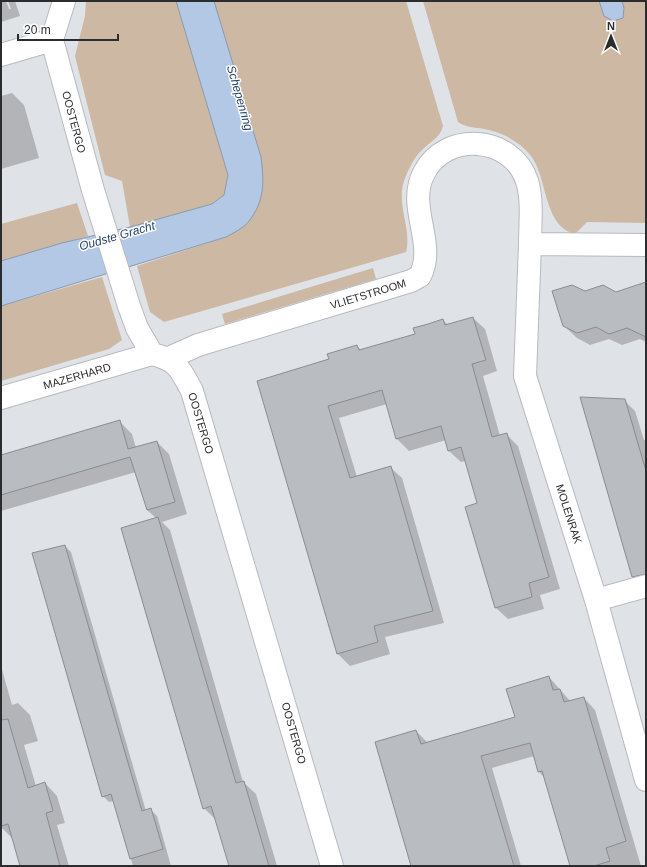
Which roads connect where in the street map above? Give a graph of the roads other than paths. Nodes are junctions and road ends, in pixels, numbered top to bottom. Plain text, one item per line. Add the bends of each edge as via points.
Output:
1 (64, 1) edge
2 (52, 40) junction
3 (1, 55) edge
4 (530, 244) junction
5 (646, 245) edge
6 (161, 356) junction
7 (1, 398) edge
8 (646, 586) edge
9 (596, 600) junction
10 (646, 780) edge
11 (332, 866) edge

1 - 2 street
2 - 3 street
2 - 6 street, OOSTERGO via 93,190 129,306 137,328
4 - 5 street
4 - 6 street, VLIETSTROOM via 530,195 527,180 520,168 500,149 487,144 458,144 433,160 418,186 417,201 426,257 420,276 411,281
4 - 9 street, MOLENRAK via 525,376
6 - 7 street, MAZERHARD
6 - 11 street, OOSTERGO via 183,373 192,391
8 - 9 street
9 - 10 street, MOLENRAK

